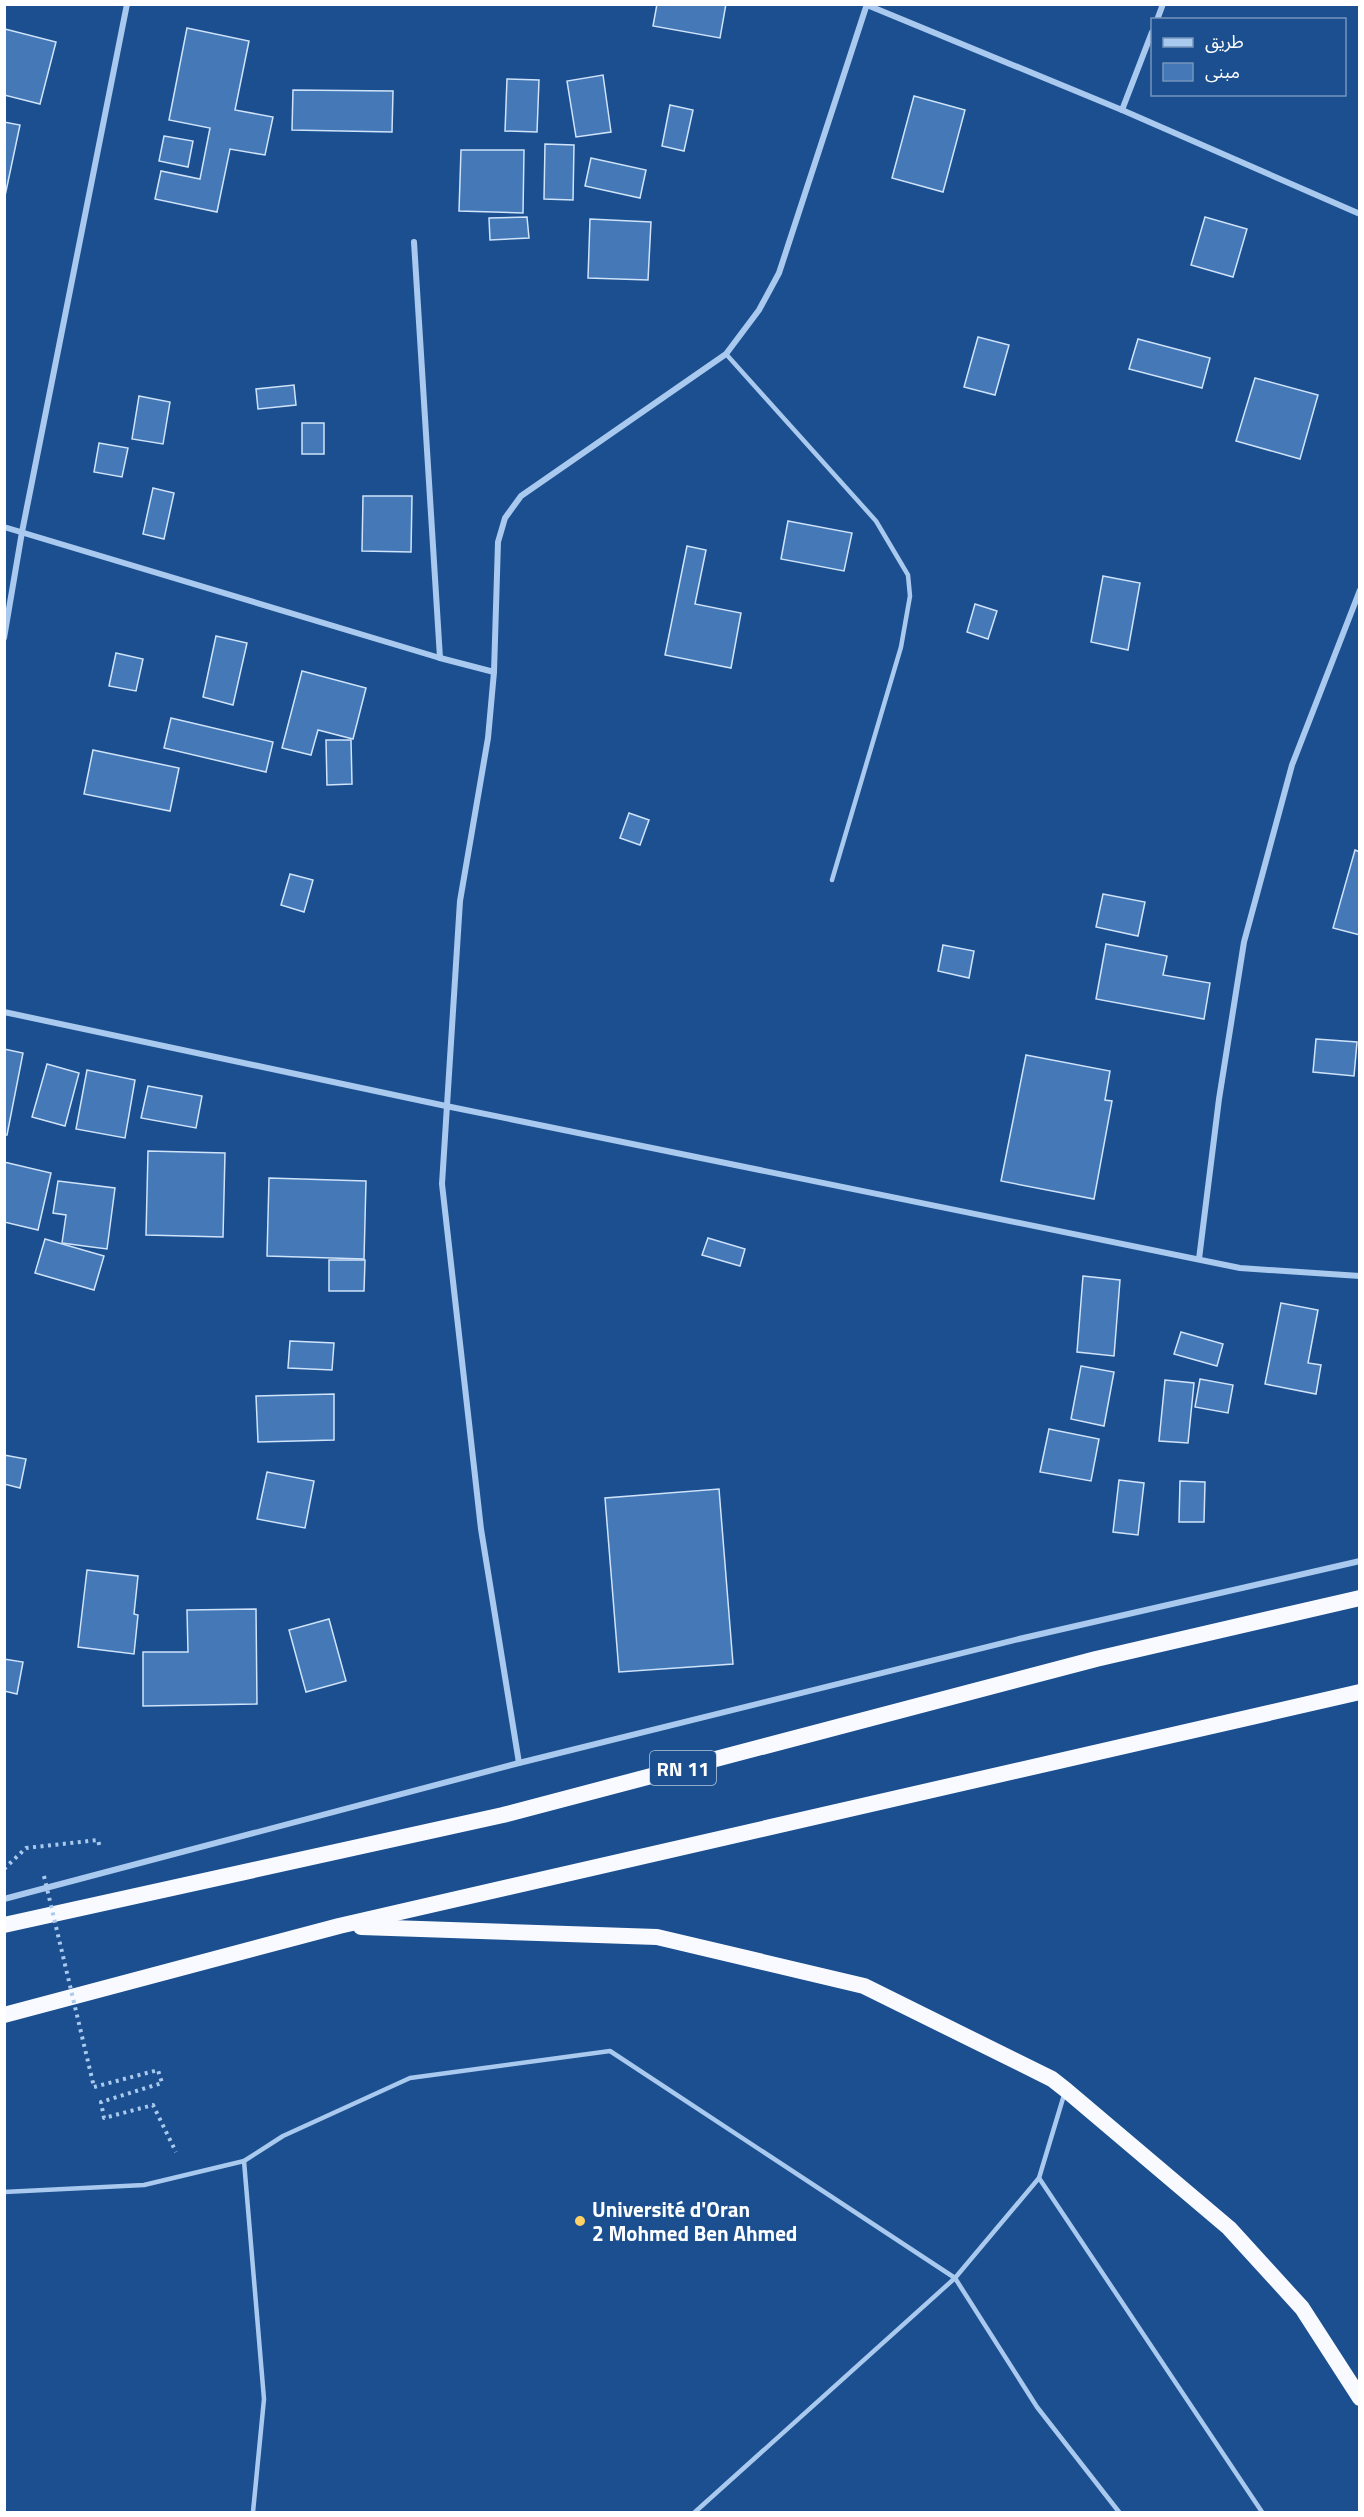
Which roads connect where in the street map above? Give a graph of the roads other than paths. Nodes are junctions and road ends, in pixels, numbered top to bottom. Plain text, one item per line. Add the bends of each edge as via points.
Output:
1 (127, 4) edge
2 (867, 5) edge
3 (1151, 35) edge
4 (1122, 110) junction
5 (1359, 214) edge
6 (414, 242) dead end
7 (726, 354) junction
8 (4, 527) edge
9 (22, 532) junction
10 (1359, 590) edge
11 (4, 639) edge
12 (440, 658) junction
13 (494, 672) junction
14 (832, 880) dead end
15 (4, 1012) edge
16 (446, 1106) junction
17 (1199, 1259) junction
18 (1359, 1276) edge
19 (1359, 1561) edge
20 (1359, 1598) edge
21 (1359, 1692) edge
22 (519, 1762) junction
23 (4, 1899) edge
24 (4, 1925) edge
25 (339, 1926) junction
26 (4, 2015) edge
27 (1066, 2090) junction
28 (244, 2161) junction
29 (1039, 2178) junction
30 (4, 2192) edge
31 (955, 2278) junction
32 (1359, 2398) edge
33 (253, 2512) edge
34 (695, 2512) edge
35 (1119, 2512) edge
36 (1262, 2512) edge

1 - 9 street
2 - 4 street
2 - 7 street via 779,273 759,310
3 - 4 street
4 - 5 street
6 - 12 street
7 - 13 street via 520,496 505,518 498,542
7 - 14 lane via 876,521 908,575 910,596 901,647
8 - 9 street
9 - 11 street
9 - 12 street
10 - 17 street via 1292,765 1244,942
12 - 13 street
13 - 16 street via 488,738 460,901
15 - 16 street
16 - 17 street
16 - 22 street via 442,1184 449,1259 481,1529
17 - 18 street via 1240,1268
19 - 22 street via 1018,1639
20 - 24 highway, RN 11 via 1096,1659 502,1815
21 - 25 highway
22 - 23 street
25 - 26 highway
25 - 27 highway via 657,1937 864,1986 1052,2079
27 - 29 lane
27 - 32 highway via 1229,2228 1302,2308
28 - 30 lane via 144,2185
28 - 31 lane via 283,2136 410,2078 610,2051
28 - 33 lane via 264,2399
29 - 31 lane
29 - 36 lane
31 - 34 lane
31 - 35 lane via 1037,2407

